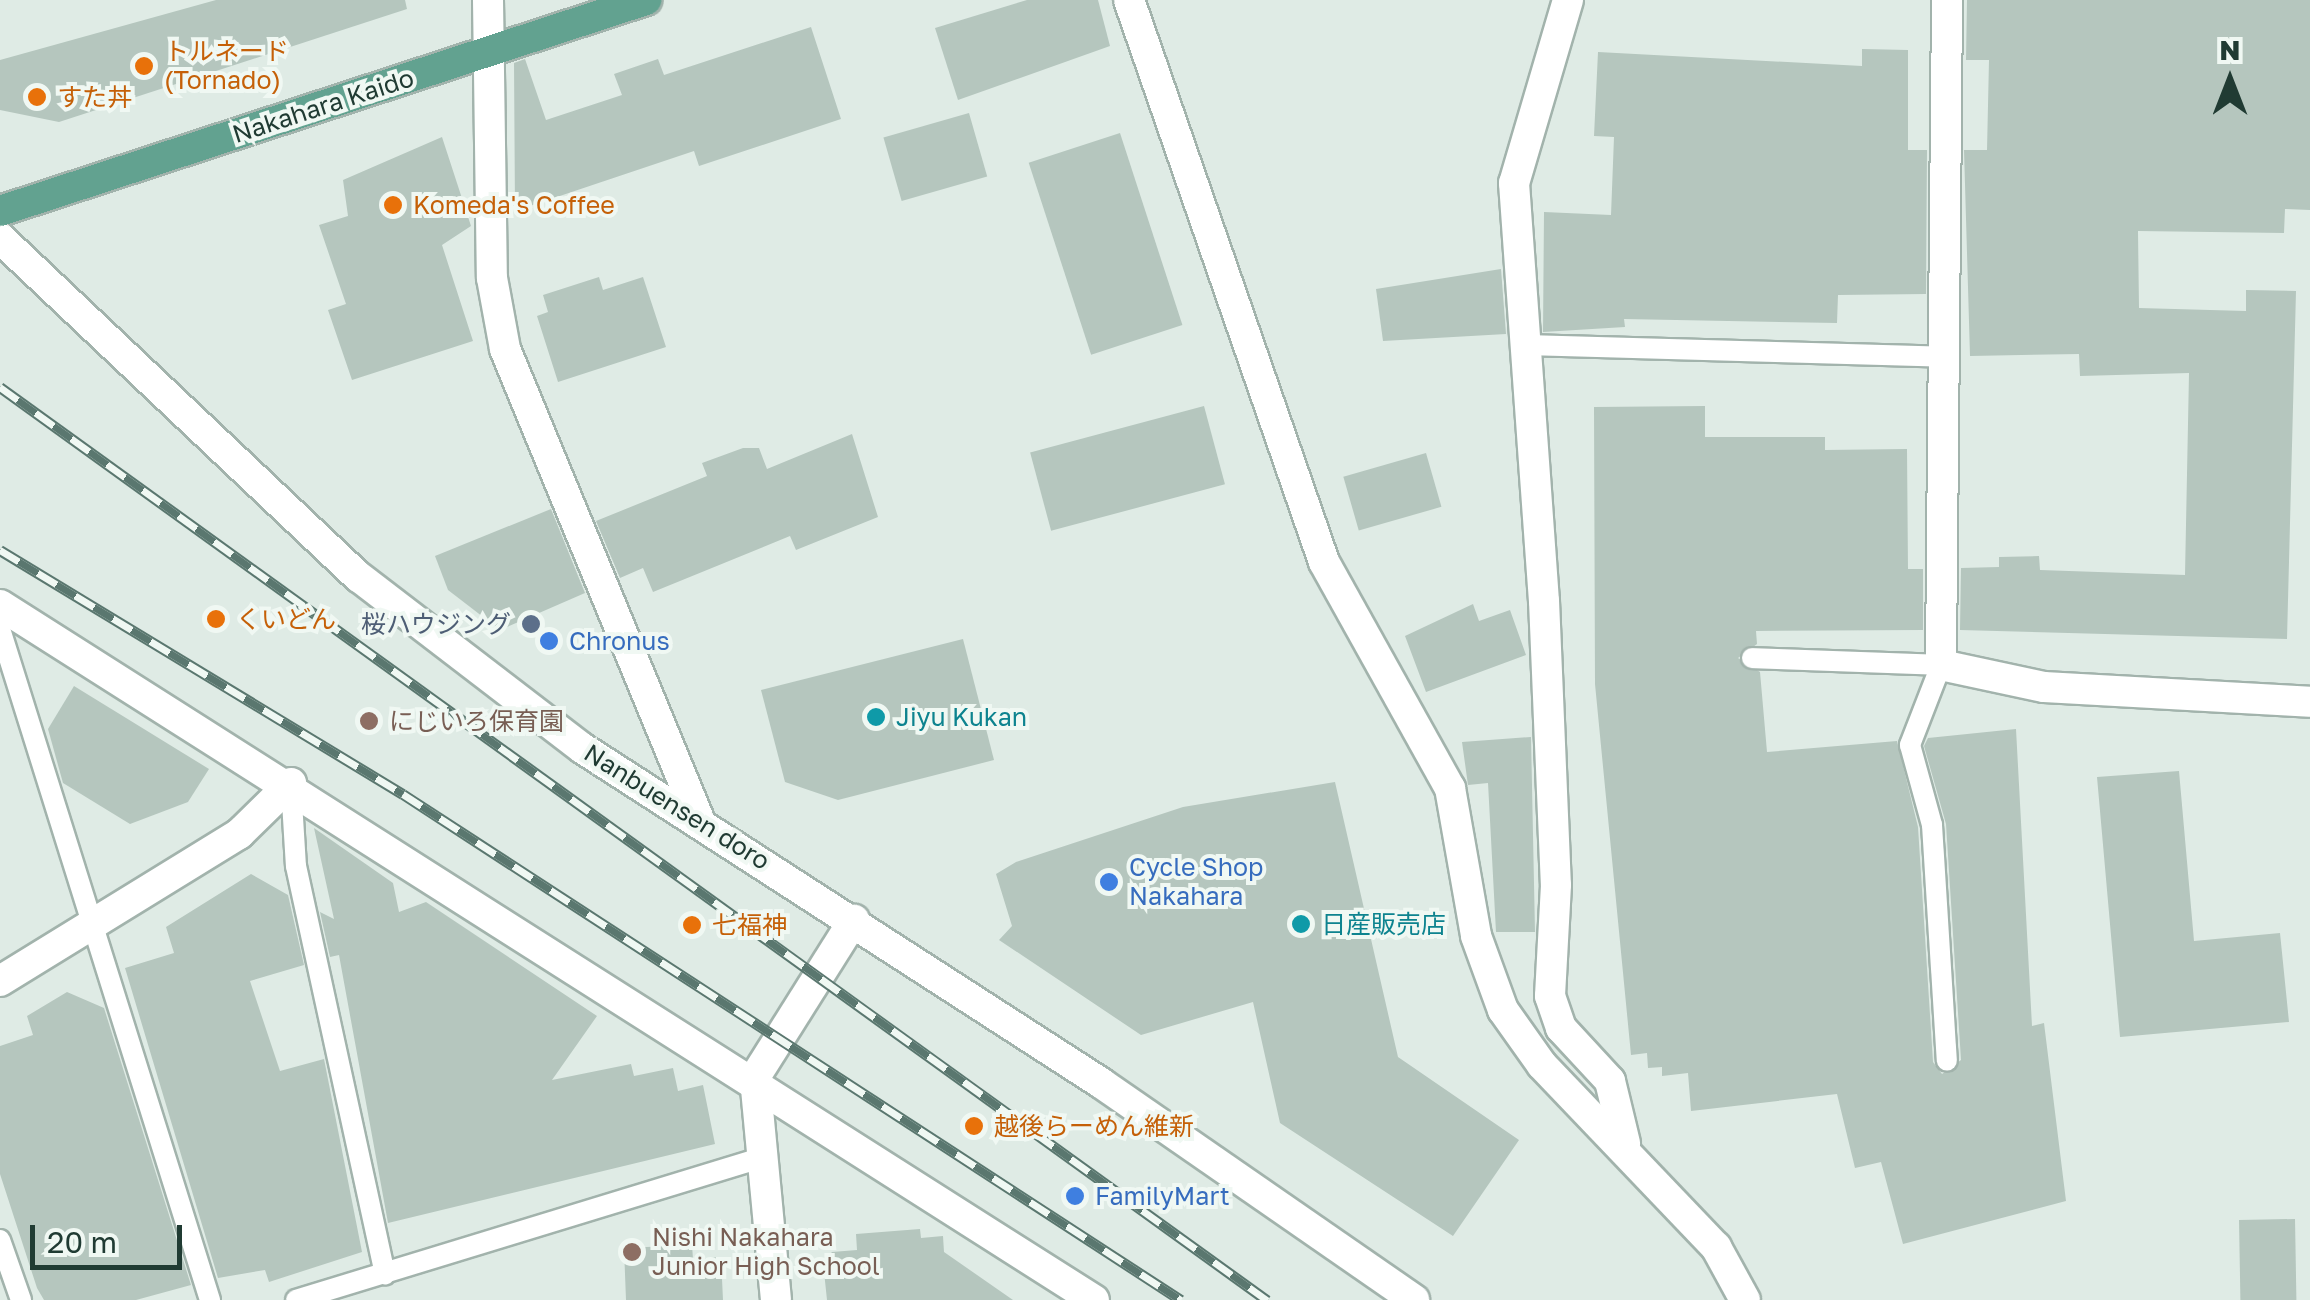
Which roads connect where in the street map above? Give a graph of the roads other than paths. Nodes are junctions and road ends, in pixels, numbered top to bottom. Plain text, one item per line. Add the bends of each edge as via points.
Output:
1 (488, 0) edge
2 (646, 0) edge
3 (1129, 0) edge
4 (1568, 0) edge
5 (1948, 0) edge
6 (487, 52) junction
7 (0, 211) edge
8 (0, 238) edge
9 (1527, 345) junction
10 (1944, 357) junction
11 (0, 606) edge
12 (0, 629) edge
13 (1752, 658) dead end
14 (1942, 665) junction
15 (2310, 702) edge
16 (291, 782) junction
17 (698, 816) junction
18 (854, 920) junction
19 (94, 924) junction
20 (0, 981) edge
21 (1947, 1060) dead end
22 (755, 1077) junction
23 (1625, 1143) junction
24 (764, 1156) junction
25 (0, 1240) edge
26 (385, 1274) junction
27 (21, 1300) edge
28 (210, 1300) edge
29 (296, 1300) edge
30 (776, 1300) edge
31 (1094, 1300) edge
32 (1414, 1300) edge
33 (1745, 1300) edge

1 - 6 street
2 - 6 main road, Nakahara Kaido
3 - 23 street via 1324,562 1450,788 1476,936 1503,1010 1542,1065
4 - 9 street via 1516,161
5 - 10 street
6 - 7 main road, Nakahara Kaido
6 - 17 street via 492,278 505,349
8 - 17 street, Nanbuensen doro via 359,577 582,748
9 - 10 lane
9 - 23 street via 1556,886 1550,996 1561,1028 1610,1081
10 - 14 street
11 - 16 street
12 - 19 lane
13 - 14 lane
14 - 15 street via 2044,686
14 - 21 lane via 1910,745 1932,825
16 - 19 street via 240,834
16 - 22 street
16 - 26 lane via 296,866
17 - 18 street, Nanbuensen doro
18 - 22 street
18 - 32 street, Nanbuensen doro
19 - 20 street
19 - 28 lane
22 - 24 street
22 - 31 street
23 - 33 street via 1716,1247
24 - 26 lane
24 - 30 street
25 - 27 lane
26 - 29 lane

